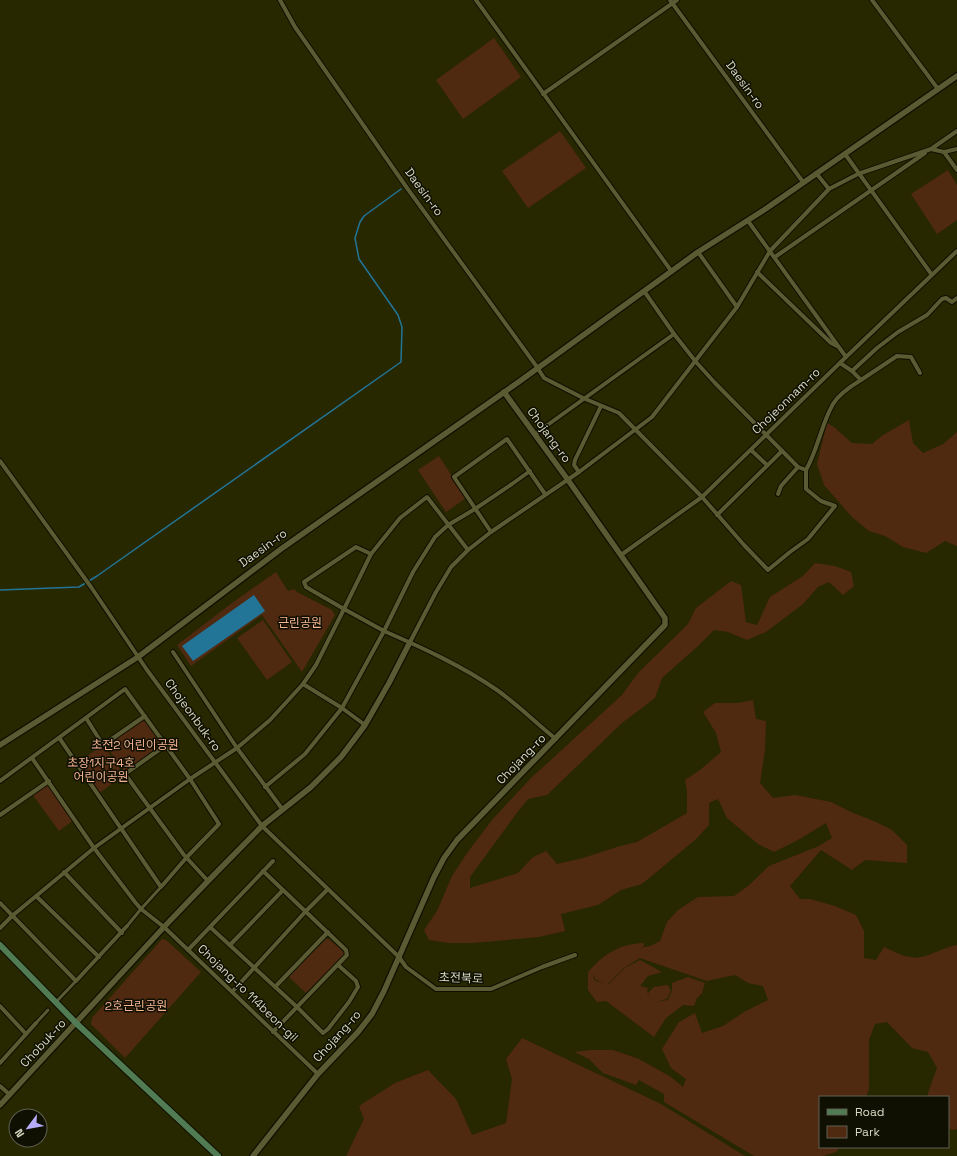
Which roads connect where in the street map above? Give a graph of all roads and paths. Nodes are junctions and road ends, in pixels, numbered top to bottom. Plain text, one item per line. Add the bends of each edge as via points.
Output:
1 (280, 0) edge
2 (476, 0) edge
3 (677, 0) edge
4 (872, 0) edge
5 (671, 2) edge
6 (957, 76) edge
7 (938, 89) junction
8 (543, 94) junction
9 (957, 131) edge
10 (931, 149) junction
11 (957, 150) edge
12 (944, 152) junction
13 (845, 154) junction
14 (957, 170) edge
15 (816, 173) junction
16 (858, 174) junction
17 (803, 182) junction
18 (829, 189) junction
19 (871, 189) junction
20 (748, 220) junction
21 (770, 250) junction
22 (957, 251) edge
23 (698, 252) junction
24 (775, 257) junction
25 (672, 272) junction
26 (757, 272) junction
27 (932, 275) junction
28 (644, 291) junction
29 (957, 298) edge
30 (737, 307) junction
31 (674, 334) junction
32 (839, 347) junction
33 (846, 357) junction
34 (696, 362) junction
35 (840, 362) junction
36 (538, 367) junction
37 (852, 371) junction
38 (920, 373) dead end
39 (861, 380) junction
40 (504, 392) junction
41 (583, 398) junction
42 (601, 406) junction
43 (636, 430) junction
44 (534, 434) junction
45 (766, 435) junction
46 (751, 450) junction
47 (782, 451) junction
48 (0, 461) edge
49 (767, 465) junction
50 (798, 467) junction
51 (806, 470) junction
52 (530, 471) junction
53 (579, 472) junction
54 (568, 480) junction
55 (545, 494) junction
56 (778, 494) dead end
57 (702, 497) junction
58 (475, 509) junction
59 (717, 515) junction
60 (448, 525) junction
61 (491, 532) junction
62 (468, 550) junction
63 (371, 554) junction
64 (621, 555) junction
65 (344, 609) junction
66 (384, 631) junction
67 (410, 642) junction
68 (173, 652) dead end
69 (138, 657) junction
70 (303, 684) junction
71 (342, 708) junction
72 (144, 716) junction
73 (86, 718) junction
74 (365, 725) junction
75 (60, 739) junction
76 (556, 739) junction
77 (0, 745) edge
78 (166, 745) junction
79 (237, 748) junction
80 (32, 758) junction
81 (215, 762) junction
82 (190, 779) junction
83 (0, 781) edge
84 (49, 781) junction
85 (265, 788) junction
86 (150, 808) junction
87 (283, 810) junction
88 (0, 815) edge
89 (262, 826) junction
90 (122, 828) junction
91 (94, 848) junction
92 (187, 857) junction
93 (273, 861) dead end
94 (263, 871) junction
95 (64, 872) junction
96 (208, 881) junction
97 (161, 887) junction
98 (283, 890) junction
99 (327, 890) junction
100 (36, 896) junction
101 (0, 903) edge
102 (141, 909) junction
103 (306, 911) junction
104 (12, 916) junction
105 (127, 926) joint
106 (164, 927) junction
107 (210, 927) junction
108 (0, 928) edge
109 (328, 932) junction
110 (122, 933) junction
111 (0, 945) edge
112 (230, 945) junction
113 (188, 950) junction
114 (575, 955) dead end
115 (99, 957) junction
116 (399, 957) junction
117 (338, 965) junction
118 (255, 967) junction
119 (76, 981) junction
120 (275, 986) junction
121 (232, 992) junction
122 (56, 1002) junction
123 (0, 1006) edge
124 (297, 1007) junction
125 (48, 1010) dead end
126 (36, 1023) joint
127 (76, 1023) junction
128 (273, 1032) junction
129 (26, 1034) junction
130 (0, 1063) edge
131 (318, 1074) junction
132 (0, 1086) edge
133 (9, 1094) junction
134 (0, 1104) edge
135 (218, 1156) edge
136 (253, 1156) edge

1 - 36 street, Daesin-ro via 295,27 407,188
2 - 8 street
3 - 5 street
4 - 7 street
5 - 8 street
5 - 17 street, Daesin-ro
6 - 7 street, Daesin-ro
7 - 13 street, Daesin-ro
8 - 25 street
9 - 10 street
10 - 12 street
10 - 16 street
10 - 19 street
11 - 12 street
12 - 14 street
13 - 15 street, Daesin-ro
13 - 16 street
15 - 17 street, Daesin-ro
15 - 18 street
16 - 18 street
16 - 19 street
17 - 20 street, Daesin-ro
18 - 21 street
19 - 24 street
19 - 27 street
20 - 21 street
20 - 23 street, Daesin-ro
21 - 24 street
21 - 26 street
22 - 27 street, Chojeonnam-ro
23 - 25 street, Daesin-ro
23 - 30 street
24 - 32 street
25 - 28 street, Daesin-ro
26 - 30 street
26 - 32 street via 831,343
27 - 33 street, Chojeonnam-ro
28 - 31 street
28 - 36 street, Daesin-ro
29 - 37 street via 952,302 946,298 942,299 927,315 890,338
30 - 34 street
31 - 34 street
31 - 41 street
32 - 33 street
33 - 35 street, Chojeonnam-ro
34 - 43 street via 652,417
34 - 45 street
35 - 37 street
35 - 45 street, Chojeonnam-ro
36 - 40 street, Daesin-ro
36 - 41 street via 544,378
37 - 39 street
38 - 39 street via 911,357 898,356
39 - 51 street via 846,390 834,403
40 - 44 street, Chojang-ro
40 - 69 street, Daesin-ro via 281,548
41 - 42 street
41 - 44 street
42 - 43 street via 618,413
42 - 53 street via 575,460 574,464
43 - 53 street
43 - 57 street
44 - 54 street, Chojang-ro
45 - 46 street, Chojeonnam-ro
45 - 47 street
46 - 49 street
46 - 57 street, Chojeonnam-ro
47 - 49 street
47 - 50 street
48 - 69 street, Chojeonbuk-ro
49 - 59 street
50 - 51 street
50 - 56 street via 781,486
51 - 59 street via 806,488 821,500 835,506 808,539 768,570
52 - 55 street
52 - 58 street
52 - 58 street via 507,439 454,477
53 - 54 street
54 - 55 street
54 - 64 street, Chojang-ro
55 - 61 street
57 - 59 street
57 - 64 street, Chojeonnam-ro
58 - 60 street
58 - 61 street
60 - 62 street
60 - 63 street via 427,497 400,518
60 - 66 street via 413,572
61 - 62 street
62 - 67 street via 451,567
63 - 65 street
63 - 65 street via 356,547 304,582 306,587
64 - 76 street, Chojang-ro via 665,618 665,625
65 - 66 street
65 - 70 street
66 - 67 street
66 - 71 street
67 - 74 street
67 - 76 street via 480,679
68 - 79 street
69 - 77 street, Daesin-ro
69 - 81 street, Chojeonbuk-ro
70 - 71 street
70 - 79 street via 270,720
71 - 74 street
71 - 85 street via 305,754
72 - 73 street via 125,689
72 - 73 street via 103,745
72 - 78 street
73 - 75 street
74 - 87 street via 341,757
75 - 80 street
75 - 90 street
76 - 116 street, Chojang-ro via 457,840 444,858
78 - 82 street
78 - 86 street via 126,774
79 - 81 street
79 - 85 street
80 - 83 street
80 - 84 street, Chojang-ro 114beon-gil
81 - 82 street
81 - 89 street, Chojeonbuk-ro
82 - 86 street
82 - 92 street via 220,824
84 - 88 street
84 - 91 street, Chojang-ro 114beon-gil
85 - 87 street
86 - 90 street
86 - 92 street
87 - 89 street
89 - 96 street
89 - 99 street, Chojeonbuk-ro
90 - 91 street
90 - 97 street
91 - 95 street
91 - 102 street, Chojang-ro 114beon-gil
92 - 96 street
92 - 97 street
93 - 94 street
94 - 98 street
94 - 107 street
95 - 100 street
95 - 110 street
96 - 106 street
97 - 102 street
98 - 103 street
98 - 112 street
99 - 103 street
99 - 116 street, Chojeonbuk-ro
100 - 104 street
100 - 115 street
101 - 104 street
102 - 105 street
102 - 106 street, Chojang-ro 114beon-gil
103 - 109 street
103 - 118 street
104 - 108 street
104 - 119 street
105 - 110 street
106 - 113 street, Chojang-ro 114beon-gil
106 - 127 street
107 - 112 street
107 - 113 street
109 - 117 street via 346,950 347,955
109 - 120 street
110 - 115 street
111 - 122 main road, Chobuk-ro
112 - 118 street
113 - 121 street, Chojang-ro 114beon-gil
114 - 116 street, 초전북로 via 491,989 436,989 406,967
115 - 119 street
116 - 131 street, Chojang-ro via 372,1014
117 - 124 street
117 - 124 street via 356,981 358,987 328,1029 323,1032
118 - 120 street
118 - 121 street
119 - 122 street
120 - 124 street
121 - 128 street, Chojang-ro 114beon-gil
122 - 127 main road, Chobuk-ro
123 - 129 street
124 - 128 street
125 - 126 street
126 - 129 street
127 - 133 street, Chobuk-ro
127 - 135 main road
128 - 131 street, Chojang-ro 114beon-gil
129 - 130 street
131 - 136 street, Chojang-ro
132 - 133 street
133 - 134 street, Chobuk-ro

